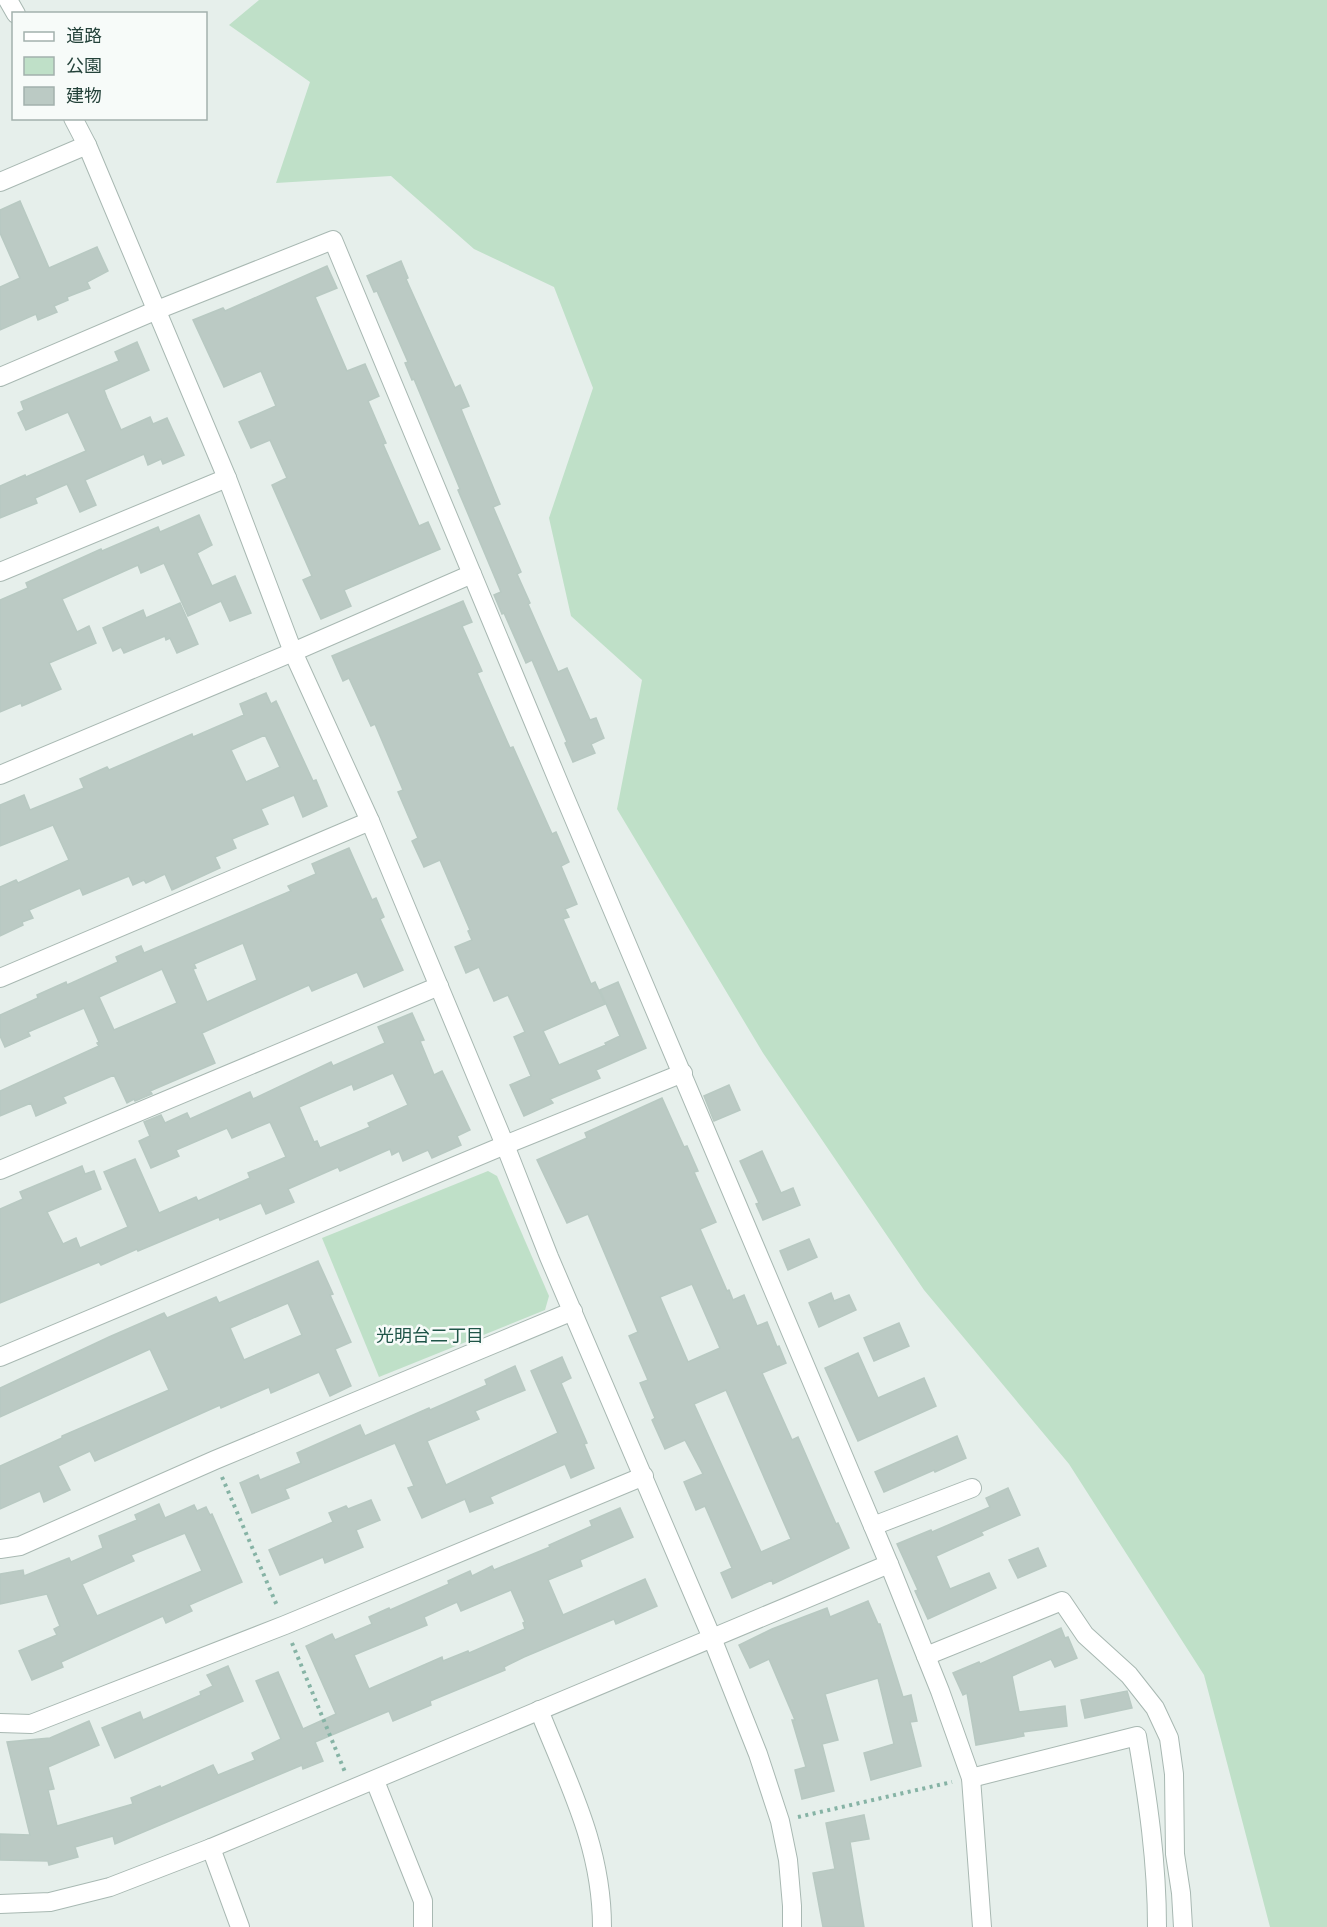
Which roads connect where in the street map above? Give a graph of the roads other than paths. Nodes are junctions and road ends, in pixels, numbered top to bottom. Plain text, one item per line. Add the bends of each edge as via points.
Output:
1 (74, 120) edge
2 (87, 145) junction
3 (0, 182) edge
4 (158, 310) junction
5 (0, 377) edge
6 (227, 478) junction
7 (0, 572) edge
8 (472, 574) junction
9 (293, 652) junction
10 (0, 776) edge
11 (370, 821) junction
12 (0, 978) edge
13 (439, 986) junction
14 (682, 1073) junction
15 (505, 1145) junction
16 (0, 1170) edge
17 (573, 1311) junction
18 (0, 1358) edge
19 (644, 1476) junction
20 (972, 1488) dead end
21 (873, 1526) junction
22 (0, 1549) edge
23 (889, 1564) junction
24 (712, 1638) junction
25 (926, 1656) junction
26 (539, 1710) junction
27 (0, 1724) edge
28 (970, 1778) junction
29 (375, 1781) junction
30 (211, 1848) junction
31 (0, 1904) edge
32 (240, 1927) edge
33 (423, 1927) edge
34 (602, 1927) edge
35 (792, 1927) edge
36 (982, 1927) edge
37 (1157, 1927) edge
38 (1183, 1927) edge

1 - 2 street
2 - 3 street
2 - 4 street
4 - 5 street
4 - 6 street
4 - 8 street via 333,240
6 - 7 street
6 - 9 street
8 - 9 street
8 - 14 street
9 - 10 street
9 - 11 street
11 - 12 street
11 - 13 street
13 - 15 street
13 - 16 street
14 - 15 street
14 - 21 street
15 - 17 street
15 - 18 street
17 - 19 street
17 - 22 street via 20,1546
19 - 24 street
19 - 27 street via 285,1625 31,1724
20 - 21 street
21 - 23 street
23 - 24 street
23 - 25 street
24 - 26 street
24 - 35 street via 780,1821 788,1860
25 - 28 street
25 - 38 street via 1062,1601 1085,1635 1129,1674 1155,1708 1169,1738
26 - 29 street
26 - 34 street via 597,1864
28 - 36 street
28 - 37 street via 1137,1736 1151,1821
29 - 30 street
29 - 33 street via 423,1901
30 - 31 street via 110,1887 50,1902
30 - 32 street

